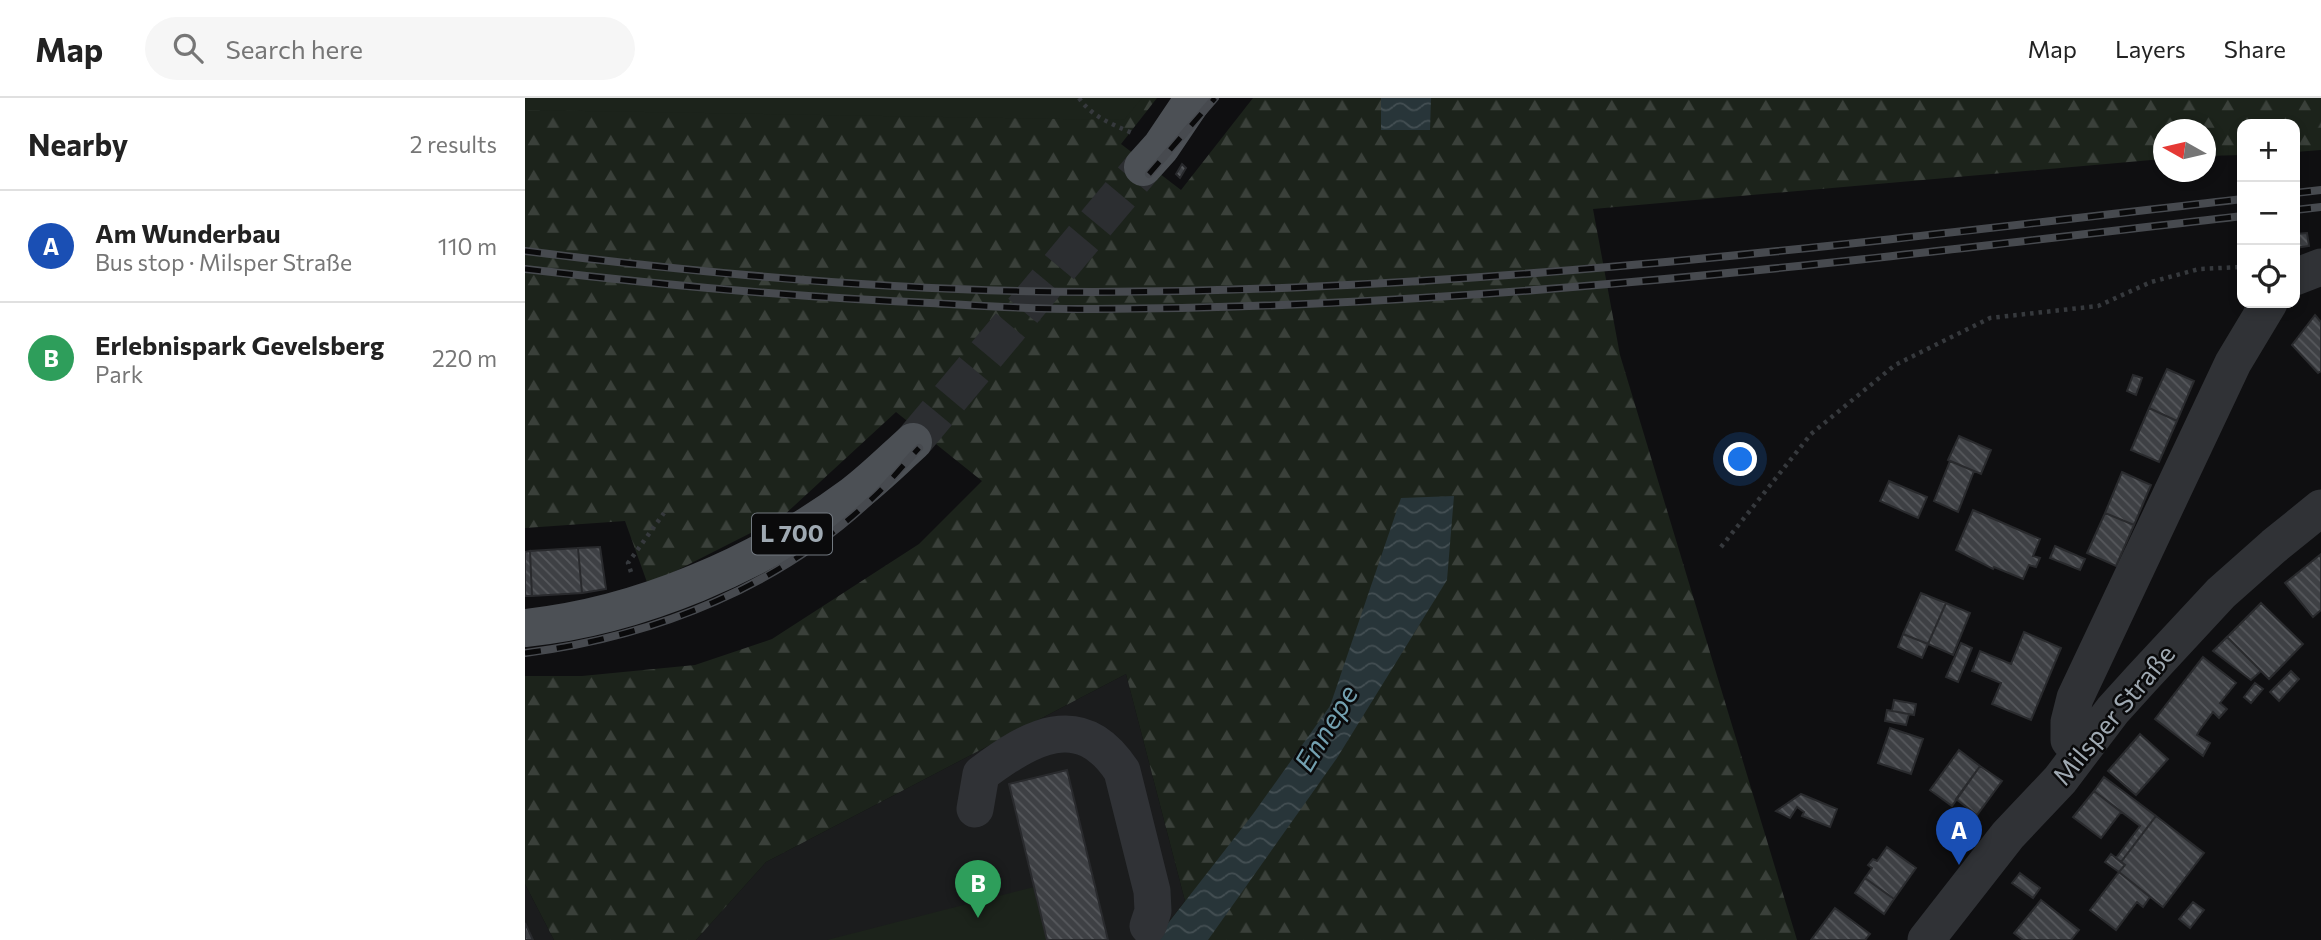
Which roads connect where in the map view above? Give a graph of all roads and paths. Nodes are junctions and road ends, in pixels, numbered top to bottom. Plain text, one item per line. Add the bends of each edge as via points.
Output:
1 (1079, 98) edge
2 (1194, 98) edge
3 (1152, 157) joint
4 (2237, 267) edge
5 (2321, 267) edge
6 (2300, 275) edge
7 (2266, 308) edge
8 (913, 442) tunnel mouth
9 (2321, 508) edge
10 (664, 513) dead end
11 (1721, 547) dead end
12 (628, 563) dead end
13 (525, 628) edge
14 (2080, 753) junction
15 (975, 809) dead end
16 (1148, 926) dead end
17 (1926, 940) edge

1 - 3 path via 1087,109
2 - 3 main road
4 - 11 path via 2199,269 2163,279 2098,306 1990,318 1895,365 1811,434
5 - 6 street
7 - 14 street via 2233,363 2075,698 2069,740
8 - 13 main road, L 700 via 853,495 727,570 643,603
9 - 14 street, Milsper Straße via 2221,593 2120,702
10 - 12 path
14 - 17 street, Milsper Straße
15 - 16 street via 981,774 1038,737 1076,735 1095,742 1111,754 1122,771 1152,891

